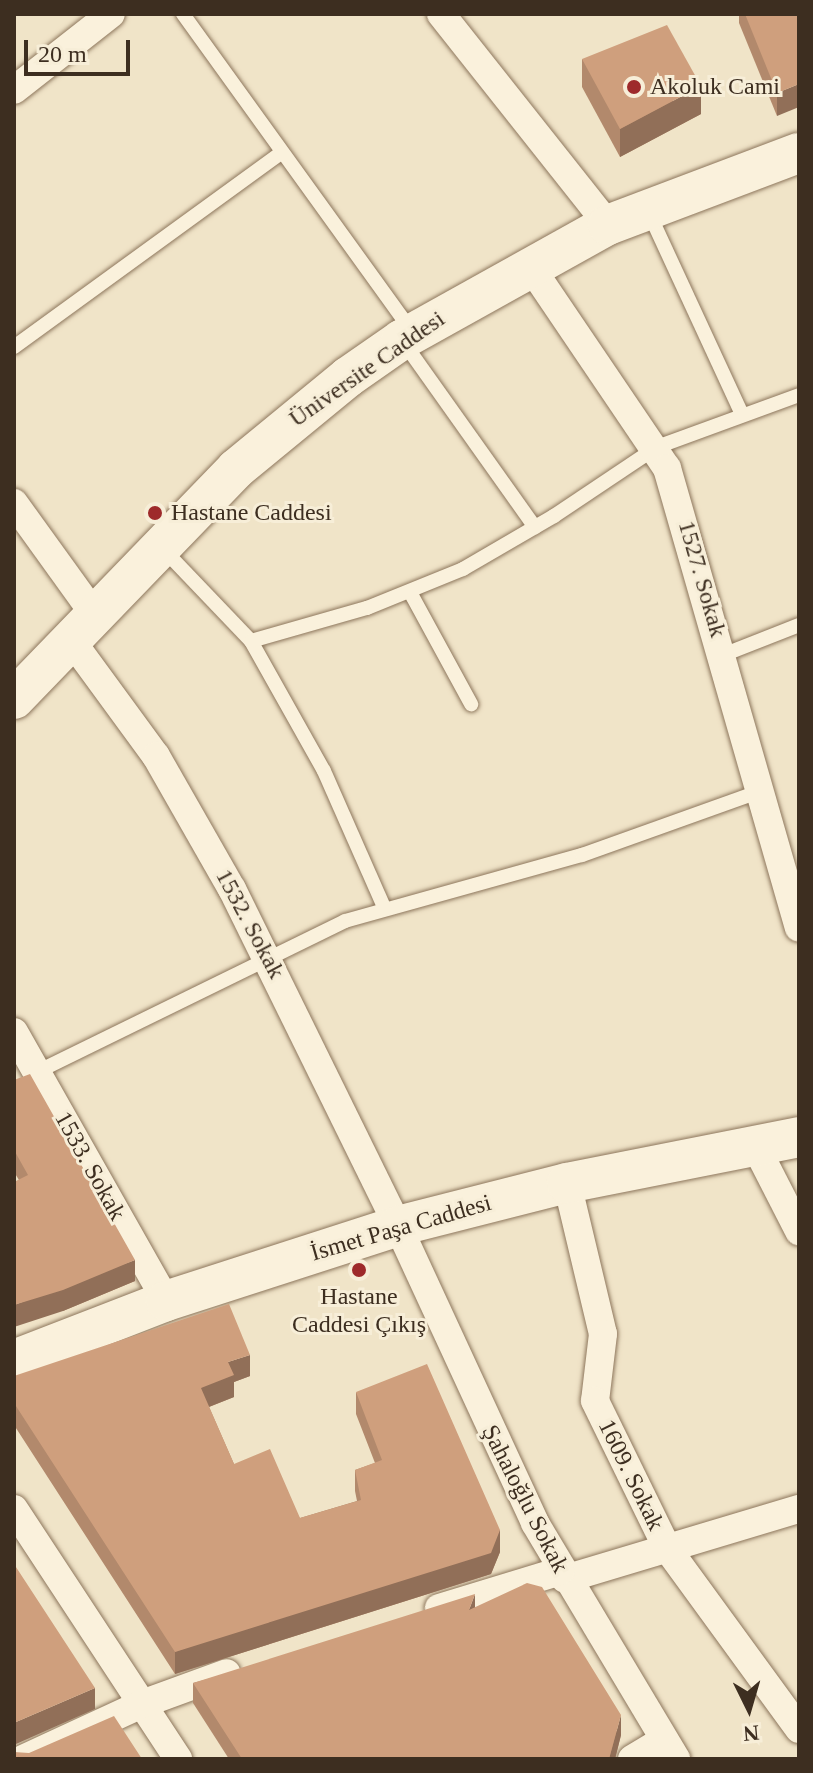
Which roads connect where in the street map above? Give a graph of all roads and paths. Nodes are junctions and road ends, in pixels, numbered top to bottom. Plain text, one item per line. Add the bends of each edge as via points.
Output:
1 (111, 14) edge
2 (183, 14) edge
3 (441, 14) edge
4 (14, 90) edge
5 (282, 152) junction
6 (799, 153) edge
7 (647, 209) junction
8 (608, 225) junction
9 (530, 266) junction
10 (407, 336) junction
11 (14, 347) edge
12 (799, 395) edge
13 (742, 414) junction
14 (657, 447) junction
15 (14, 503) edge
16 (535, 527) junction
17 (160, 546) junction
18 (410, 592) junction
19 (799, 625) edge
20 (82, 627) junction
21 (251, 641) junction
22 (723, 655) junction
23 (14, 699) edge
24 (471, 704) dead end
25 (762, 791) junction
26 (384, 907) junction
27 (799, 922) edge
28 (268, 955) junction
29 (14, 1032) edge
30 (26, 1079) edge
31 (799, 1137) edge
32 (755, 1145) junction
33 (567, 1183) junction
34 (398, 1226) junction
35 (799, 1231) edge
36 (166, 1301) junction
37 (14, 1360) edge
38 (14, 1509) edge
39 (799, 1509) edge
40 (667, 1548) junction
41 (563, 1575) junction
42 (413, 1616) edge
43 (250, 1666) edge
44 (142, 1704) junction
45 (799, 1729) edge
46 (670, 1749) edge
47 (23, 1759) edge
48 (178, 1759) edge
49 (632, 1759) edge

1 - 4 street
2 - 5 lane
3 - 8 street
5 - 10 lane
5 - 11 lane
6 - 7 main road, Üniversite Caddesi
7 - 8 main road, Üniversite Caddesi
7 - 13 lane
8 - 9 main road, Üniversite Caddesi
9 - 10 main road, Üniversite Caddesi
9 - 14 street, 1527. Sokak
10 - 16 lane
10 - 17 main road, Üniversite Caddesi via 294,418
12 - 13 lane
13 - 14 lane
14 - 16 lane
14 - 22 street, 1527. Sokak via 676,489
15 - 20 street, 1532. Sokak
16 - 18 lane
17 - 20 main road, Üniversite Caddesi
17 - 21 lane
18 - 21 lane
18 - 24 lane
19 - 22 lane
20 - 23 main road, Üniversite Caddesi
20 - 28 street, 1532. Sokak
21 - 26 lane via 324,771
22 - 25 street, 1527. Sokak
25 - 26 lane via 582,855
25 - 27 street, 1527. Sokak
26 - 28 lane
28 - 30 lane
28 - 34 street, 1532. Sokak
29 - 30 street, 1533. Sokak
30 - 36 street, 1533. Sokak
31 - 32 main road, İsmet Paşa Caddesi
32 - 33 main road, İsmet Paşa Caddesi
32 - 35 street
33 - 34 main road, İsmet Paşa Caddesi
33 - 40 street, 1609. Sokak via 603,1334 595,1401
34 - 36 main road, İsmet Paşa Caddesi
34 - 41 street, Şahaloğlu Sokak via 488,1428
36 - 37 main road, İsmet Paşa Caddesi
38 - 44 street
39 - 40 street
40 - 41 street
40 - 45 street, 1609. Sokak
41 - 42 street
41 - 46 street, Şahaloğlu Sokak
43 - 44 street
44 - 47 street
44 - 48 street
46 - 49 street

